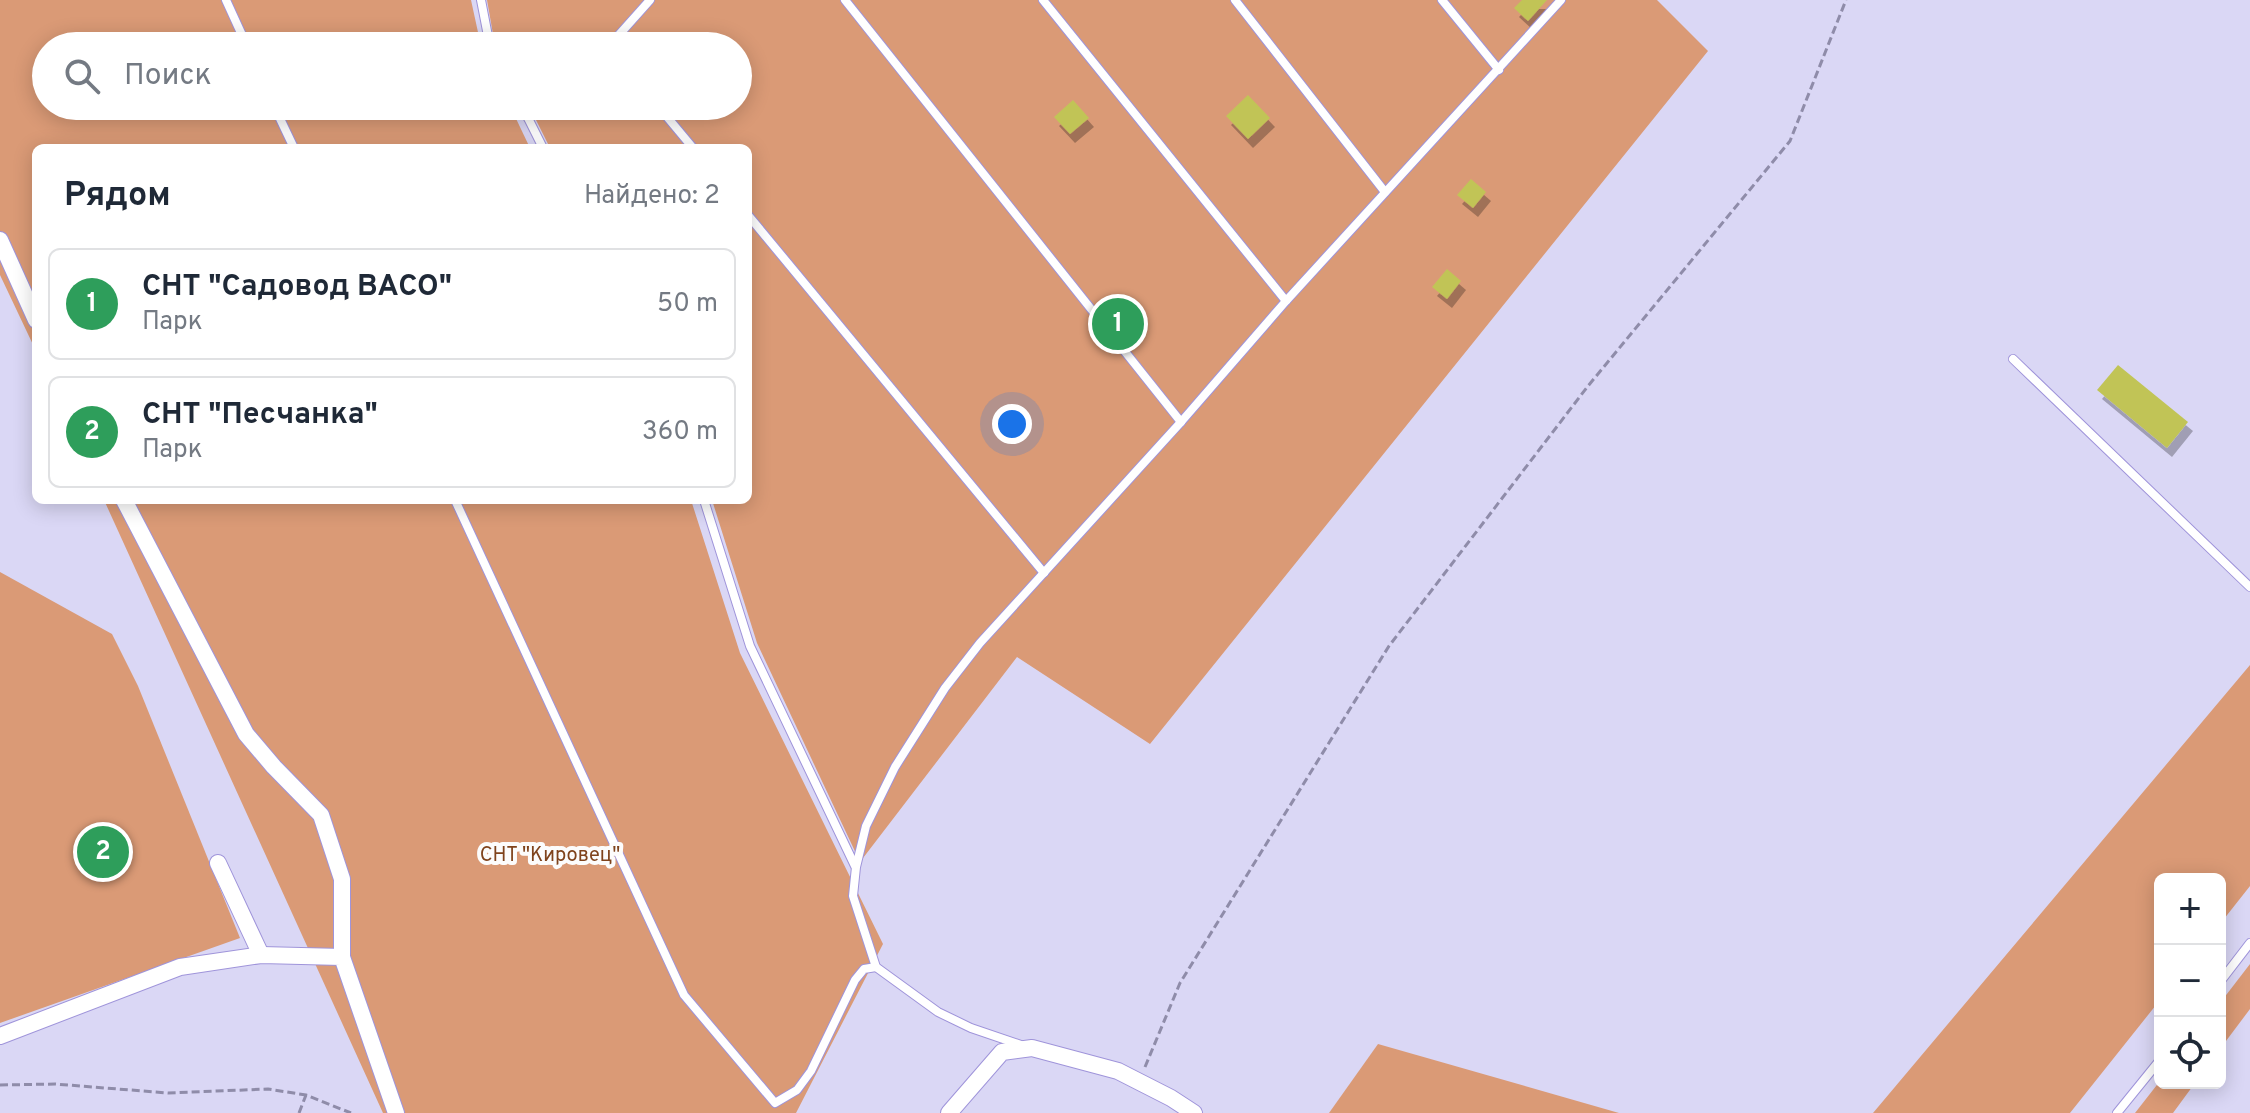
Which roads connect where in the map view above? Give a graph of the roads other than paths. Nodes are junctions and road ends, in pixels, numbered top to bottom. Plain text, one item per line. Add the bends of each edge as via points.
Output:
1 (226, 0) edge
2 (481, 0) edge
3 (650, 0) edge
4 (845, 0) edge
5 (1043, 0) edge
6 (1235, 0) edge
7 (1442, 0) edge
8 (1561, 0) edge
9 (241, 32) edge
10 (487, 32) edge
11 (621, 32) edge
12 (1499, 70) junction
13 (281, 120) edge
14 (529, 120) edge
15 (670, 120) edge
16 (292, 144) edge
17 (541, 144) edge
18 (690, 144) edge
19 (1385, 192) junction
20 (752, 220) edge
21 (0, 240) edge
22 (1286, 301) junction
23 (32, 311) edge
24 (2013, 359) dead end
25 (1181, 422) junction
26 (126, 504) edge
27 (457, 504) edge
28 (705, 504) edge
29 (1044, 573) junction
30 (2250, 587) edge
31 (218, 863) dead end
32 (856, 867) junction
33 (2250, 943) edge
34 (261, 955) junction
35 (342, 957) junction
36 (876, 967) junction
37 (2226, 974) edge
38 (0, 1036) edge
39 (1032, 1048) junction
40 (2154, 1067) edge
41 (396, 1113) edge
42 (949, 1113) edge
43 (1194, 1113) edge
44 (2117, 1113) edge

1 - 9 lane
2 - 10 lane
3 - 11 lane
4 - 25 lane
5 - 22 lane
6 - 19 lane
7 - 12 lane
8 - 12 lane
12 - 19 lane
13 - 16 lane
14 - 17 lane
15 - 18 lane
19 - 22 lane
20 - 29 lane
21 - 23 street
22 - 25 lane
24 - 30 lane
25 - 29 lane
26 - 35 street via 246,734 321,815 342,879
27 - 36 lane via 684,995 775,1103 797,1090 855,980 864,969
28 - 32 lane via 750,646
29 - 32 lane via 980,643 911,741 866,826
31 - 34 street
32 - 36 lane via 853,896
33 - 37 lane
34 - 35 street
34 - 38 street via 180,967
35 - 41 street
36 - 39 lane via 938,1012
39 - 42 street via 1002,1052
39 - 43 street via 1118,1071
40 - 44 lane

